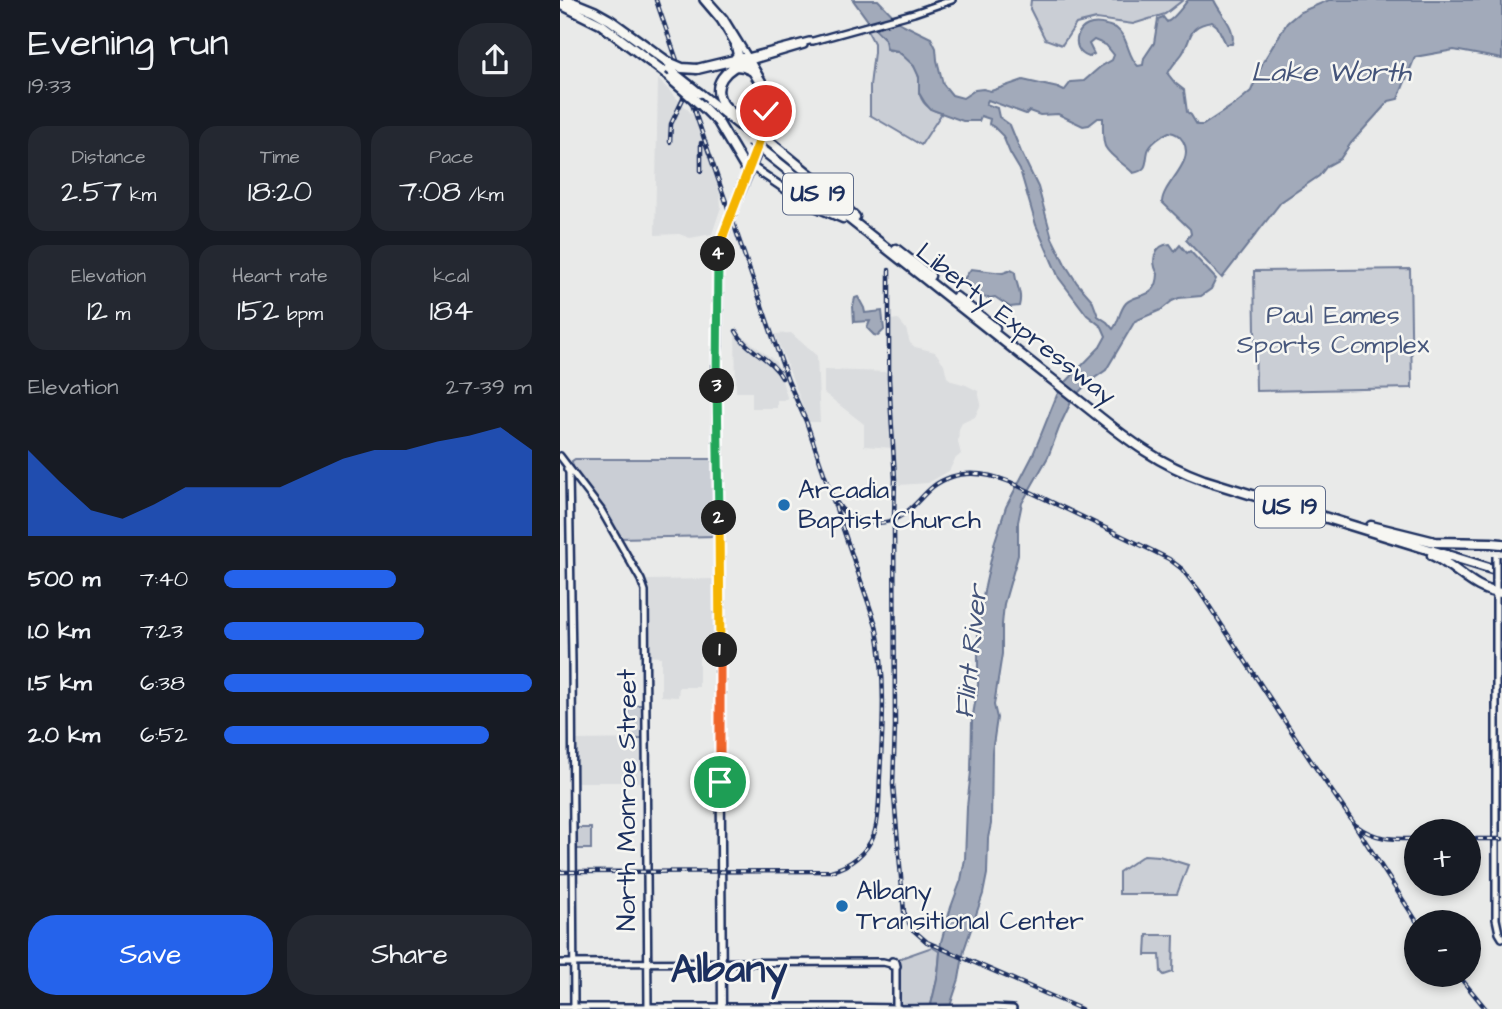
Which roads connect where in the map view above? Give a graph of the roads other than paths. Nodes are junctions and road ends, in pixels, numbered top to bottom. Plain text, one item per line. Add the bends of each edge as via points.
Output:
1 (566, 0) edge
2 (952, 0) edge
3 (707, 2) edge
4 (560, 4) edge
5 (813, 41) junction
6 (736, 46) junction
7 (759, 58) junction
8 (749, 63) junction
9 (733, 64) junction
10 (670, 73) junction
11 (703, 105) junction
12 (753, 136) junction
13 (768, 147) junction
14 (749, 170) junction
15 (761, 174) junction
16 (801, 200) joint
17 (816, 208) junction
18 (808, 213) dead end
19 (880, 241) junction
20 (898, 256) junction
21 (1093, 409) junction
22 (560, 456) edge
23 (1369, 526) junction
24 (1384, 536) junction
25 (1499, 544) edge
26 (1502, 570) edge
27 (1499, 593) edge
28 (1499, 919) edge
29 (1502, 938) edge
30 (560, 963) edge
31 (573, 963) junction
32 (648, 963) junction
33 (722, 963) junction
34 (560, 1007) edge
35 (574, 1008) edge
36 (648, 1008) edge
37 (722, 1008) edge
38 (897, 1008) edge
39 (912, 1008) edge
40 (980, 1008) edge
41 (849, 1009) edge
42 (1013, 1009) edge

1 - 10 highway, Liberty Expressway / US 19 via 609,23
2 - 5 main road
3 - 6 main road
3 - 8 main road via 724,18
4 - 10 highway, Liberty Expressway / US 19 via 602,25
5 - 7 main road
5 - 8 main road via 794,45 788,40
6 - 8 main road
6 - 9 highway
7 - 8 main road
7 - 8 main road via 756,65
8 - 9 highway
8 - 14 main road via 766,111
9 - 10 highway, bridge
9 - 12 highway via 719,84 721,100
10 - 11 highway, bridge
10 - 12 highway, Liberty Expressway / US 19, bridge
11 - 12 highway, Liberty Expressway / US 19
11 - 14 highway
12 - 13 highway, Liberty Expressway / US 19, bridge
13 - 19 highway, Liberty Expressway / US 19
13 - 20 highway, Liberty Expressway / US 19
14 - 15 main road
14 - 15 main road
14 - 33 main road, bridge via 718,252
15 - 16 main road
16 - 17 highway
17 - 18 highway
17 - 19 highway via 847,220
19 - 20 highway
20 - 21 highway, Liberty Expressway / US 19
21 - 23 highway, Liberty Expressway / US 19 via 1183,467
21 - 24 highway, Liberty Expressway / US 19 via 1149,455 1184,472
22 - 31 main road via 569,472
22 - 32 main road, North Monroe Street via 601,510 645,591
23 - 25 highway via 1435,542
23 - 26 highway, Liberty Expressway / US 19
24 - 26 highway, Liberty Expressway / US 19
24 - 27 highway via 1438,558
25 - 27 main road, bridge
27 - 28 main road
28 - 29 main road
30 - 31 main road
31 - 32 main road
31 - 35 main road
32 - 33 main road
32 - 36 main road, North Monroe Street
33 - 37 main road
33 - 38 main road via 894,964
34 - 35 main road
35 - 36 main road
36 - 37 main road
37 - 38 main road
38 - 39 main road
38 - 41 main road
39 - 40 main road
40 - 42 main road

